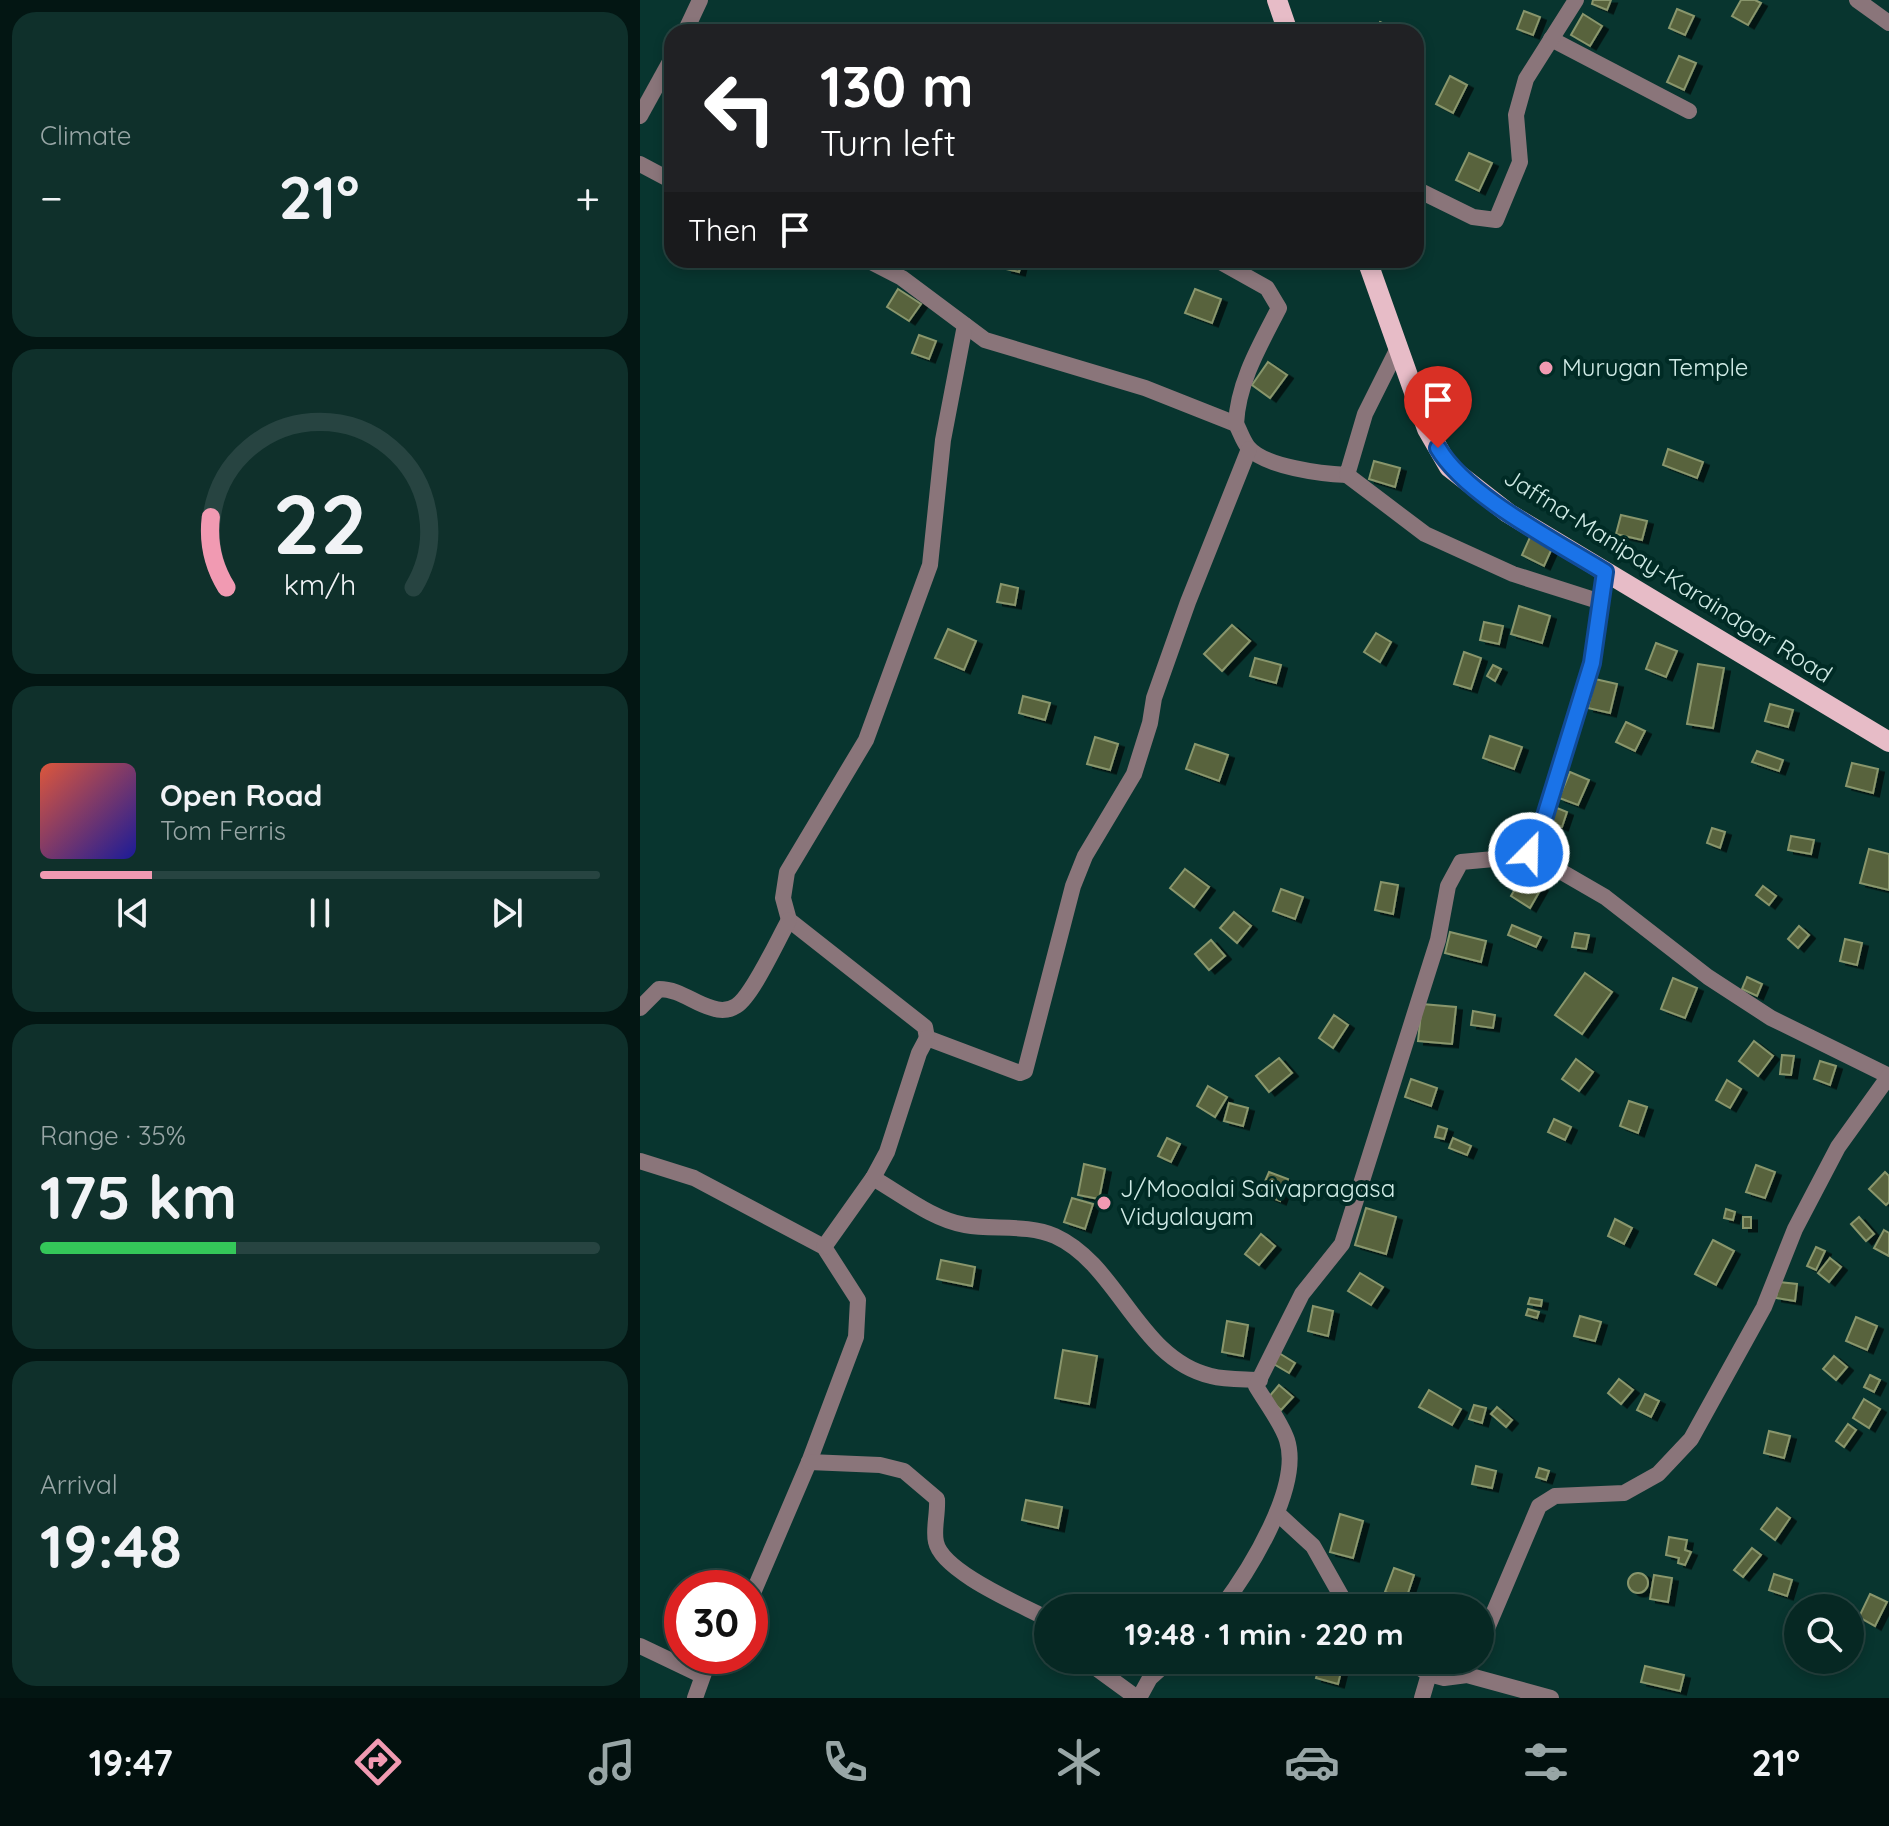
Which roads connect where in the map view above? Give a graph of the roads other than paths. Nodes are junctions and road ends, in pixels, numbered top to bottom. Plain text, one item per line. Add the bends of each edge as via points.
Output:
1 (700, 0) edge
2 (1277, 0) edge
3 (1576, 0) edge
4 (1857, 0) edge
5 (1889, 23) edge
6 (689, 24) edge
7 (1285, 24) edge
8 (1551, 39) junction
9 (664, 72) edge
10 (1689, 111) dead end
11 (640, 116) edge
12 (640, 164) edge
13 (664, 177) edge
14 (1424, 193) edge
15 (896, 268) edge
16 (1231, 268) edge
17 (1370, 268) edge
18 (965, 325) junction
19 (1397, 350) junction
20 (1236, 424) junction
21 (1249, 449) junction
22 (1347, 475) junction
23 (1605, 572) junction
24 (1601, 602) junction
25 (1889, 742) edge
26 (1529, 853) junction
27 (789, 920) junction
28 (640, 1008) edge
29 (927, 1038) junction
30 (1889, 1076) edge
31 (640, 1161) edge
32 (873, 1178) junction
33 (824, 1247) junction
34 (1260, 1380) junction
35 (809, 1462) junction
36 (1277, 1513) junction
37 (763, 1570) edge
38 (1232, 1594) edge
39 (1340, 1594) edge
40 (1034, 1612) edge
41 (1494, 1612) edge
42 (640, 1646) edge
43 (1105, 1674) edge
44 (1154, 1674) edge
45 (1429, 1674) joint
46 (1453, 1674) edge
47 (1488, 1674) edge
48 (701, 1675) joint
49 (695, 1698) edge
50 (1138, 1698) edge
51 (1422, 1698) edge
52 (1551, 1698) edge

1 - 6 street
2 - 7 main road
3 - 8 street
4 - 5 street
8 - 10 street
8 - 14 street via 1526,79 1516,115 1520,162 1496,220 1473,217
9 - 11 street
12 - 13 street
15 - 18 street
16 - 20 street via 1267,288 1279,308 1246,377
17 - 19 main road, Jaffna-Manipay-Karainagar Road
18 - 20 street via 985,340 1145,388
18 - 27 street via 943,440 930,565 866,740 787,872 783,898
19 - 22 street via 1365,414
19 - 23 main road, Jaffna-Manipay-Karainagar Road via 1427,429 1449,467 1508,513
20 - 21 street
21 - 22 street via 1306,470
21 - 29 street via 1188,602 1134,774 1073,886 1025,1071
22 - 24 street via 1425,534 1513,574
23 - 24 street
23 - 25 main road, Jaffna-Manipay-Karainagar Road
24 - 26 street via 1592,663 1537,842
26 - 30 street via 1605,897 1771,1018
26 - 34 street via 1521,863 1461,862 1448,886 1438,940 1342,1244 1302,1294
27 - 28 street via 737,1006 724,1011 709,1008 680,992 659,989
27 - 29 street via 925,1027
29 - 32 street
30 - 41 street via 1838,1147 1795,1229 1764,1307 1691,1439 1658,1474 1624,1493 1555,1496 1539,1506
31 - 33 street via 694,1178
32 - 33 street
32 - 34 street via 964,1225 1055,1236 1095,1264 1140,1326 1172,1357 1210,1376
33 - 35 street via 858,1300 856,1337
34 - 36 street via 1256,1386 1287,1439 1291,1465
35 - 37 street
35 - 40 street via 904,1471 937,1499 936,1546 946,1558 964,1575
36 - 38 street
36 - 39 street via 1313,1546
42 - 48 street
43 - 50 street
44 - 50 street
45 - 46 street
45 - 51 street
47 - 52 street
48 - 49 street

